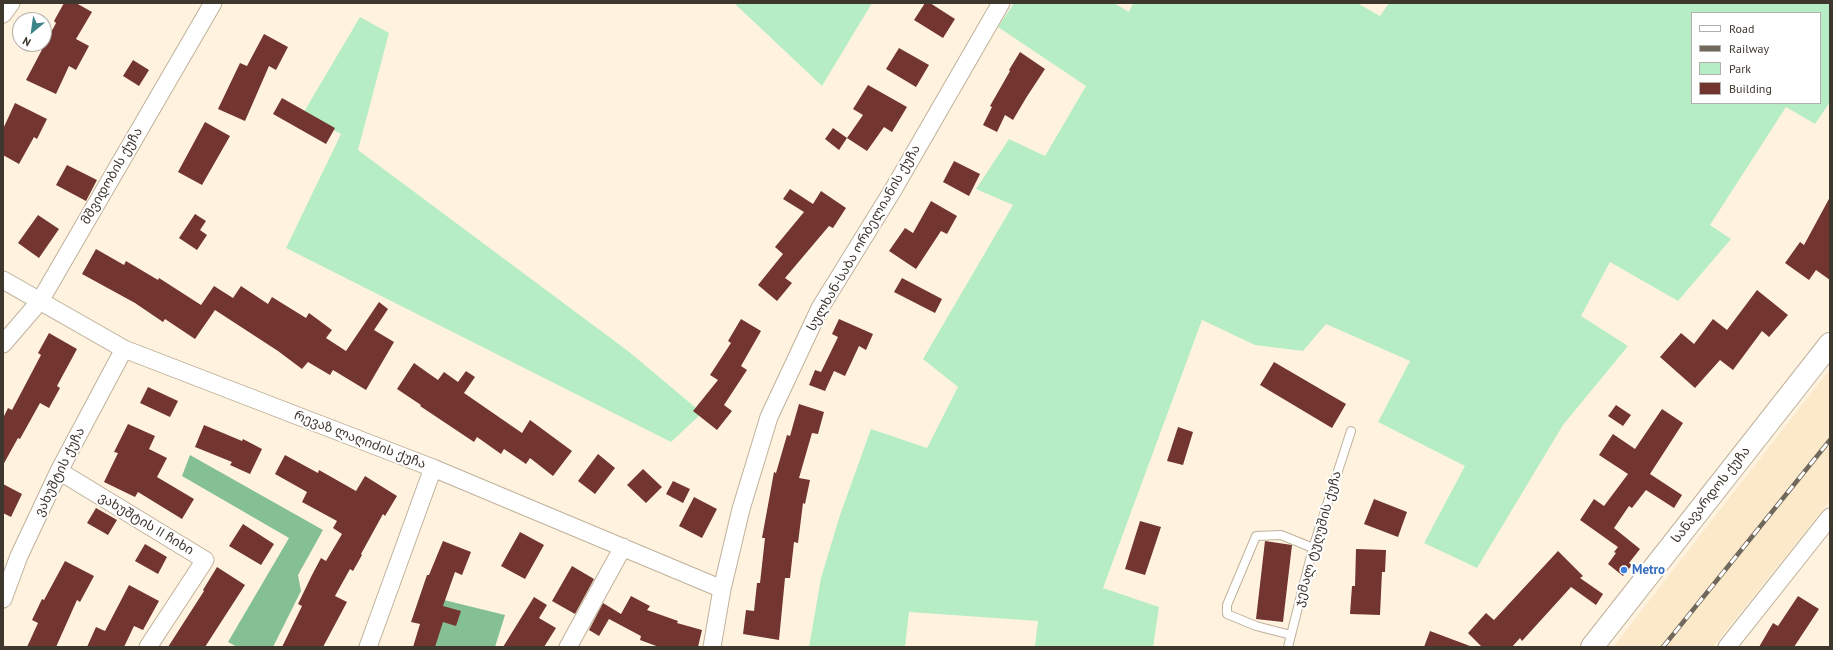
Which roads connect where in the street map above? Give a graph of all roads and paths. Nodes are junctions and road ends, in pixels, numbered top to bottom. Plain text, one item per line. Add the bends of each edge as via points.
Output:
1 (11, 3) edge
2 (213, 3) edge
3 (1001, 3) edge
4 (3, 14) edge
5 (3, 280) edge
6 (40, 300) junction
7 (3, 344) edge
8 (1830, 344) edge
9 (124, 349) junction
10 (1351, 431) dead end
11 (433, 468) junction
12 (59, 471) junction
13 (1830, 517) edge
14 (623, 547) junction
15 (1313, 548) junction
16 (722, 589) junction
17 (3, 599) edge
18 (1291, 635) junction
19 (148, 647) edge
20 (368, 647) edge
21 (568, 647) edge
22 (712, 647) edge
23 (1288, 647) edge
24 (1592, 647) edge
25 (1727, 647) edge

1 - 4 street
2 - 6 street, მშვიდობის ქუჩა
3 - 16 street, სულხან-საბა ორბელიანის ქუჩა via 893,190 820,308 769,417 741,509
5 - 6 street, რევაზ ლაღიძის ქუჩა
6 - 7 street, მშვიდობის ქუჩა
6 - 9 street, რევაზ ლაღიძის ქუჩა
8 - 24 highway, სანავარდოს ქუჩა
9 - 11 street, რევაზ ლაღიძის ქუჩა
9 - 12 street, ვახუშტის ქუჩა
10 - 15 lane, ჯემალ ტუღუშის ქუჩა
11 - 14 street, რევაზ ლაღიძის ქუჩა
11 - 20 street
12 - 17 street, ვახუშტის ქუჩა via 19,556
12 - 19 street, ვახუშტის II ჩიხი via 206,560
13 - 25 street
14 - 16 street, რევაზ ლაღიძის ქუჩა
14 - 21 street
15 - 18 lane, ჯემალ ტუღუშის ქუჩა
15 - 18 lane via 1281,535 1256,536 1227,605 1227,614 1256,626
16 - 22 street, სულხან-საბა ორბელიანის ქუჩა
18 - 23 lane, ჯემალ ტუღუშის ქუჩა

